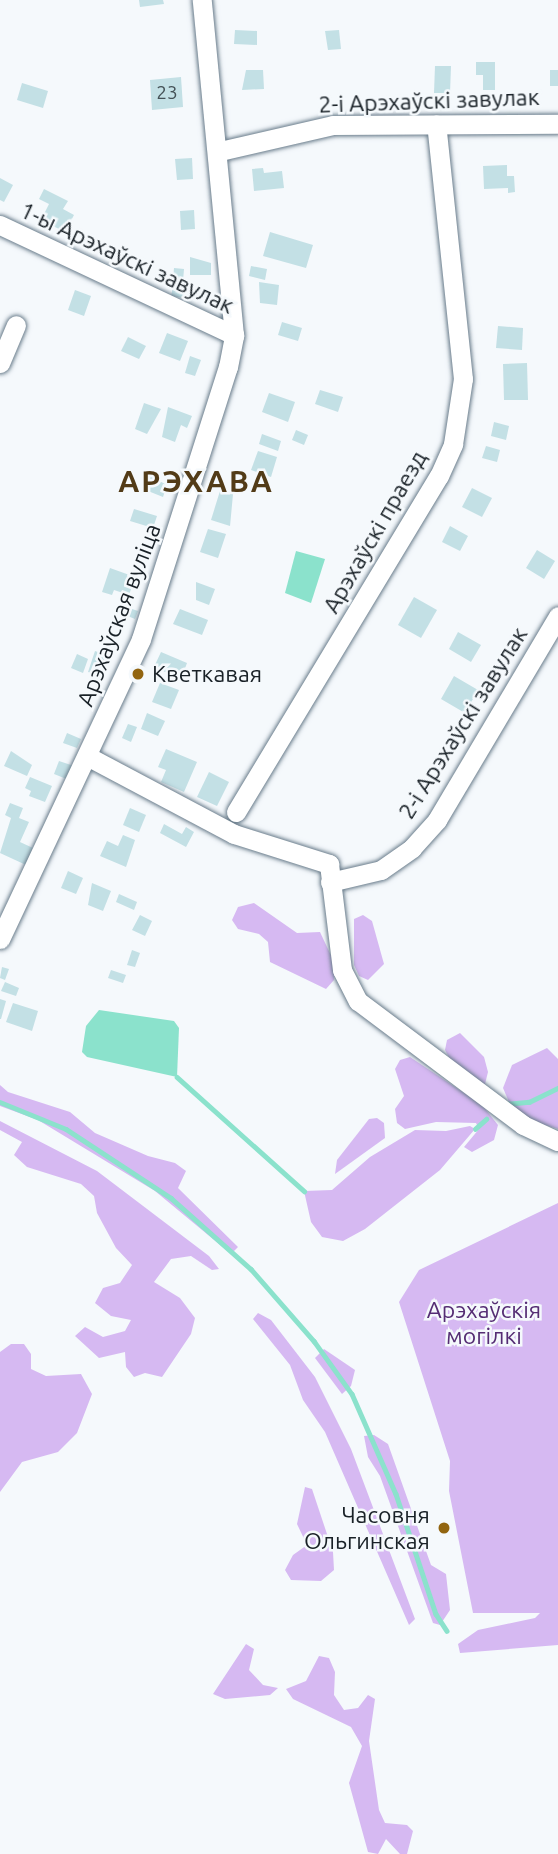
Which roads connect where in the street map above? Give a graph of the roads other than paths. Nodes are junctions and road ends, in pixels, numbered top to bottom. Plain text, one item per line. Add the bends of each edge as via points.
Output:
1 (202, 0) edge
2 (436, 124) junction
3 (558, 124) edge
4 (220, 151) junction
5 (0, 225) edge
6 (16, 325) dead end
7 (234, 335) junction
8 (0, 363) edge
9 (558, 616) edge
10 (89, 757) junction
11 (236, 812) dead end
12 (330, 882) junction
13 (0, 939) edge
14 (558, 1140) edge

1 - 4 street, Арэхаўская вуліца
2 - 3 street, 2-і Арэхаўскі завулак
2 - 4 street, 2-і Арэхаўскі завулак via 333,125
2 - 11 street, Арэхаўскі праезд via 463,379 453,444 439,476
4 - 7 street, Арэхаўская вуліца
5 - 7 street, 1-ы Арэхаўскі завулак
6 - 8 street
7 - 10 street, Арэхаўская вуліца via 163,577
9 - 12 street, 2-і Арэхаўскі завулак via 437,820 412,848 381,870
10 - 12 street via 234,834 329,864
10 - 13 street, Арэхаўская вуліца
12 - 14 street via 342,970 358,1001 523,1125

